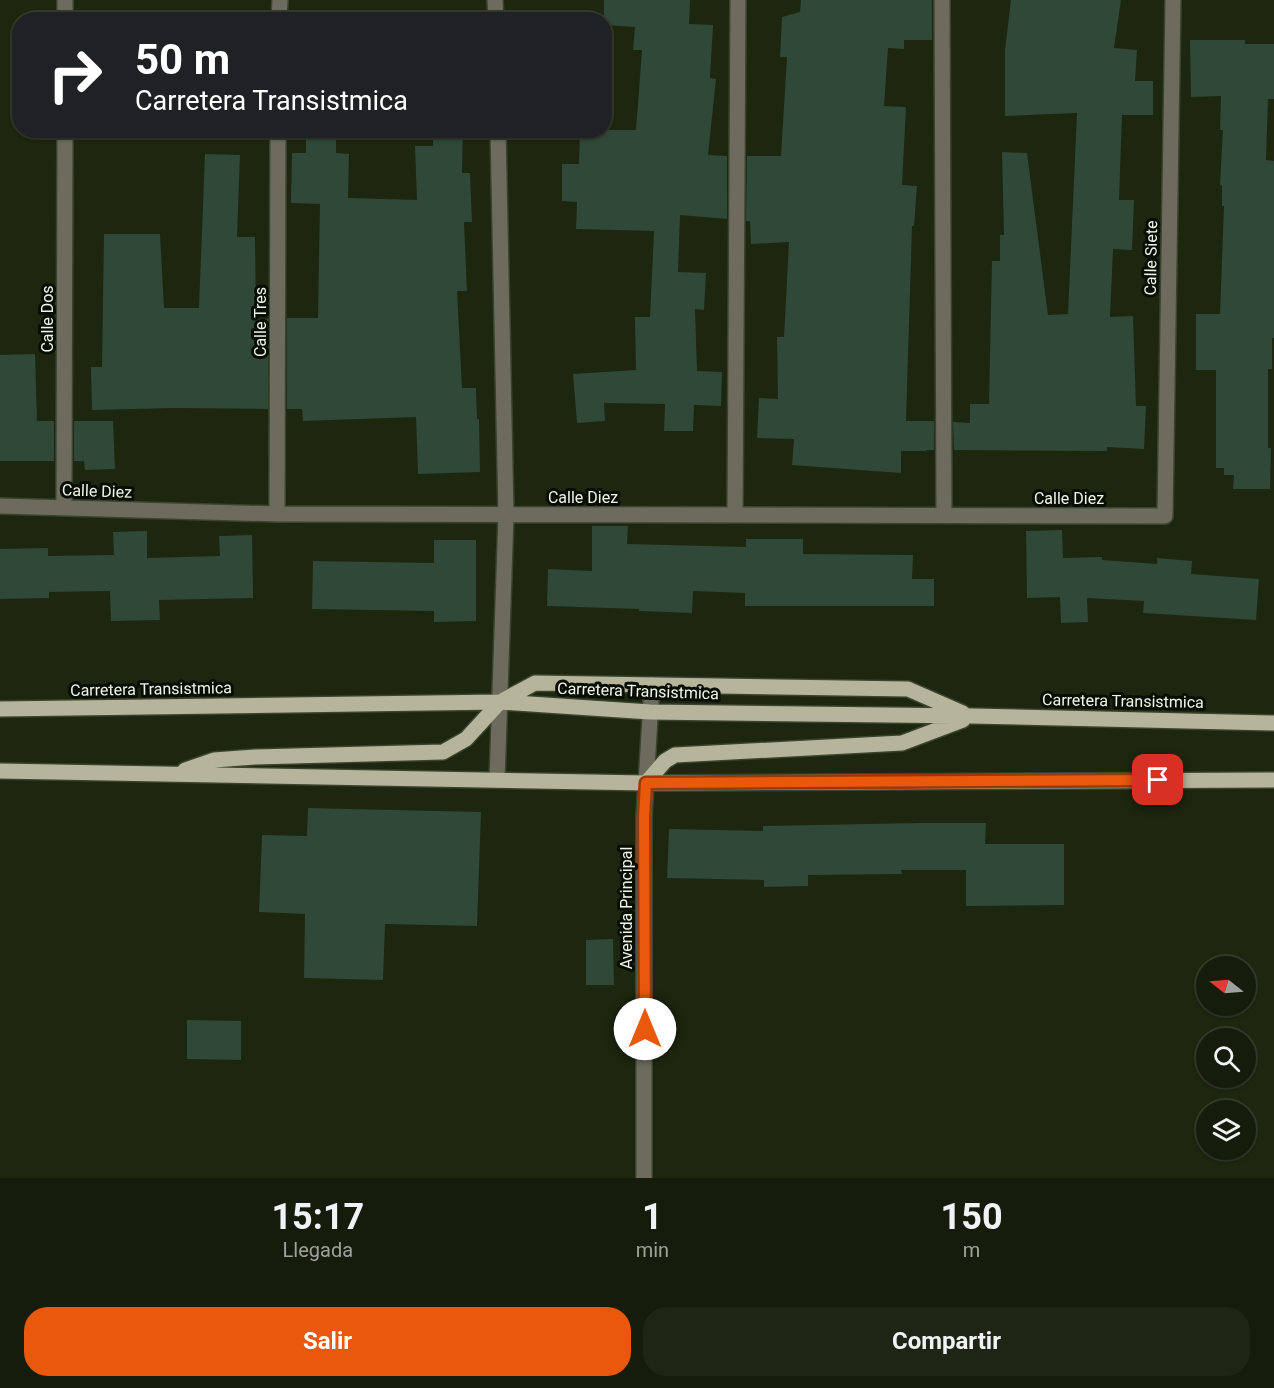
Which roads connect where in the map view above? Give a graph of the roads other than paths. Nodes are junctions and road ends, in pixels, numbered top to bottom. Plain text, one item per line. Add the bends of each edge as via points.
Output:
1 (738, 0) edge
2 (942, 0) edge
3 (1173, 0) edge
4 (65, 138) edge
5 (278, 138) edge
6 (498, 138) edge
7 (0, 506) edge
8 (64, 508) junction
9 (277, 513) junction
10 (506, 514) junction
11 (735, 515) junction
12 (944, 515) junction
13 (1165, 516) joint
14 (652, 685) junction
15 (500, 702) junction
16 (0, 709) edge
17 (650, 712) junction
18 (972, 716) junction
19 (1274, 723) edge
20 (0, 771) edge
21 (174, 774) junction
22 (497, 780) junction
23 (1274, 780) edge
24 (646, 783) junction
25 (644, 1178) edge

1 - 11 street
2 - 12 street
3 - 13 street, Calle Siete
4 - 8 street, Calle Dos
5 - 9 street, Calle Tres
6 - 10 street
7 - 8 street, Calle Diez
8 - 9 street, Calle Diez
9 - 10 street, Calle Diez
10 - 11 street, Calle Diez
10 - 15 street
11 - 12 street, Calle Diez
12 - 13 street, Calle Diez
14 - 15 main road via 535,683
14 - 17 street, Avenida Principal
14 - 18 main road via 908,689
15 - 16 main road, Carretera Transistmica
15 - 17 main road, Carretera Transistmica
15 - 21 main road via 466,739 443,752 214,760
15 - 22 street
17 - 18 main road, Carretera Transistmica
17 - 24 street, Avenida Principal
18 - 19 main road, Carretera Transistmica
18 - 24 main road via 902,743 675,755
20 - 21 main road
21 - 22 main road
22 - 24 main road
23 - 24 main road
24 - 25 street, Avenida Principal

